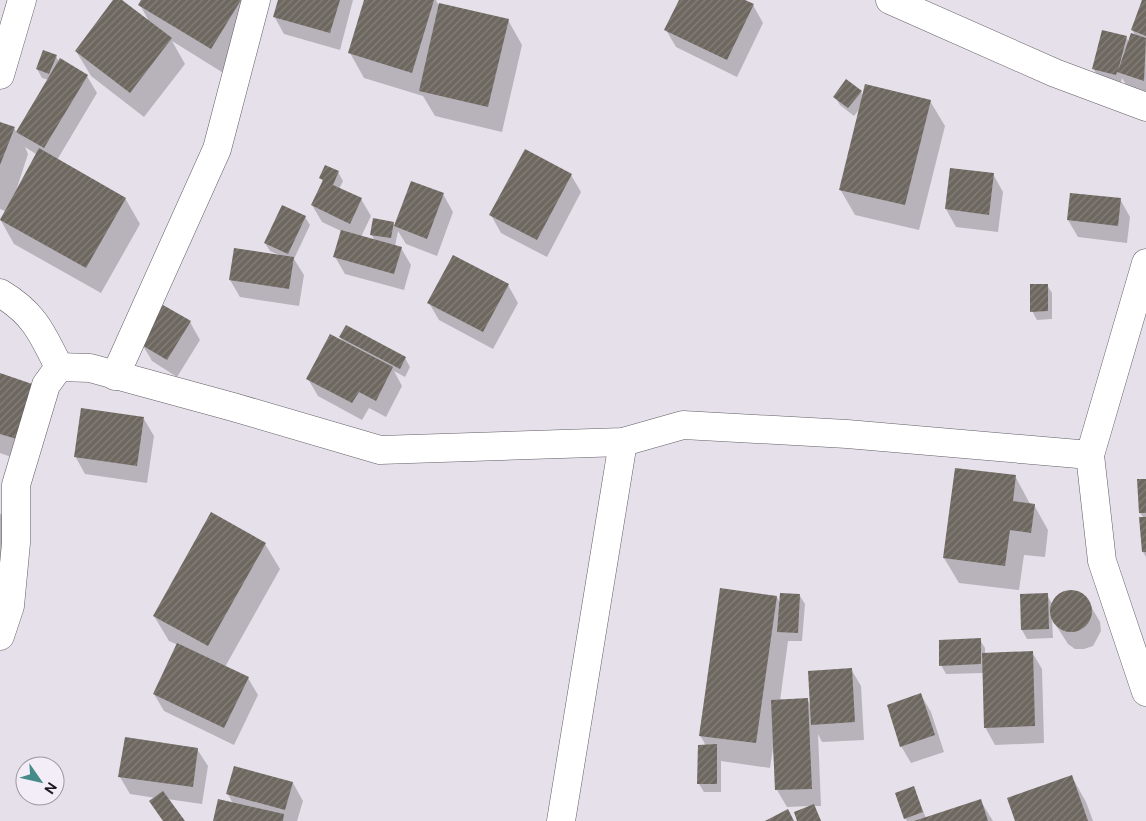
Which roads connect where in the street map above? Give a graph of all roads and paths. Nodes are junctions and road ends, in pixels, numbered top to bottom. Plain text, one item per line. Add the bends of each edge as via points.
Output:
1 (22, 0) edge
2 (256, 0) edge
3 (890, 0) edge
4 (0, 75) edge
5 (1146, 107) edge
6 (1146, 263) edge
7 (0, 293) edge
8 (59, 367) junction
9 (115, 376) junction
10 (623, 442) junction
11 (1090, 455) junction
12 (0, 636) edge
13 (1146, 692) edge
14 (561, 821) edge

1 - 4 street
2 - 9 street via 217,149
3 - 5 street via 1054,72
6 - 11 street
7 - 8 street via 20,304 40,328
8 - 9 street via 90,368
8 - 12 street via 46,385 16,485 16,543 10,606
9 - 10 street via 233,406 380,450
10 - 11 street via 683,425 847,434
10 - 14 street
11 - 13 street via 1102,561

